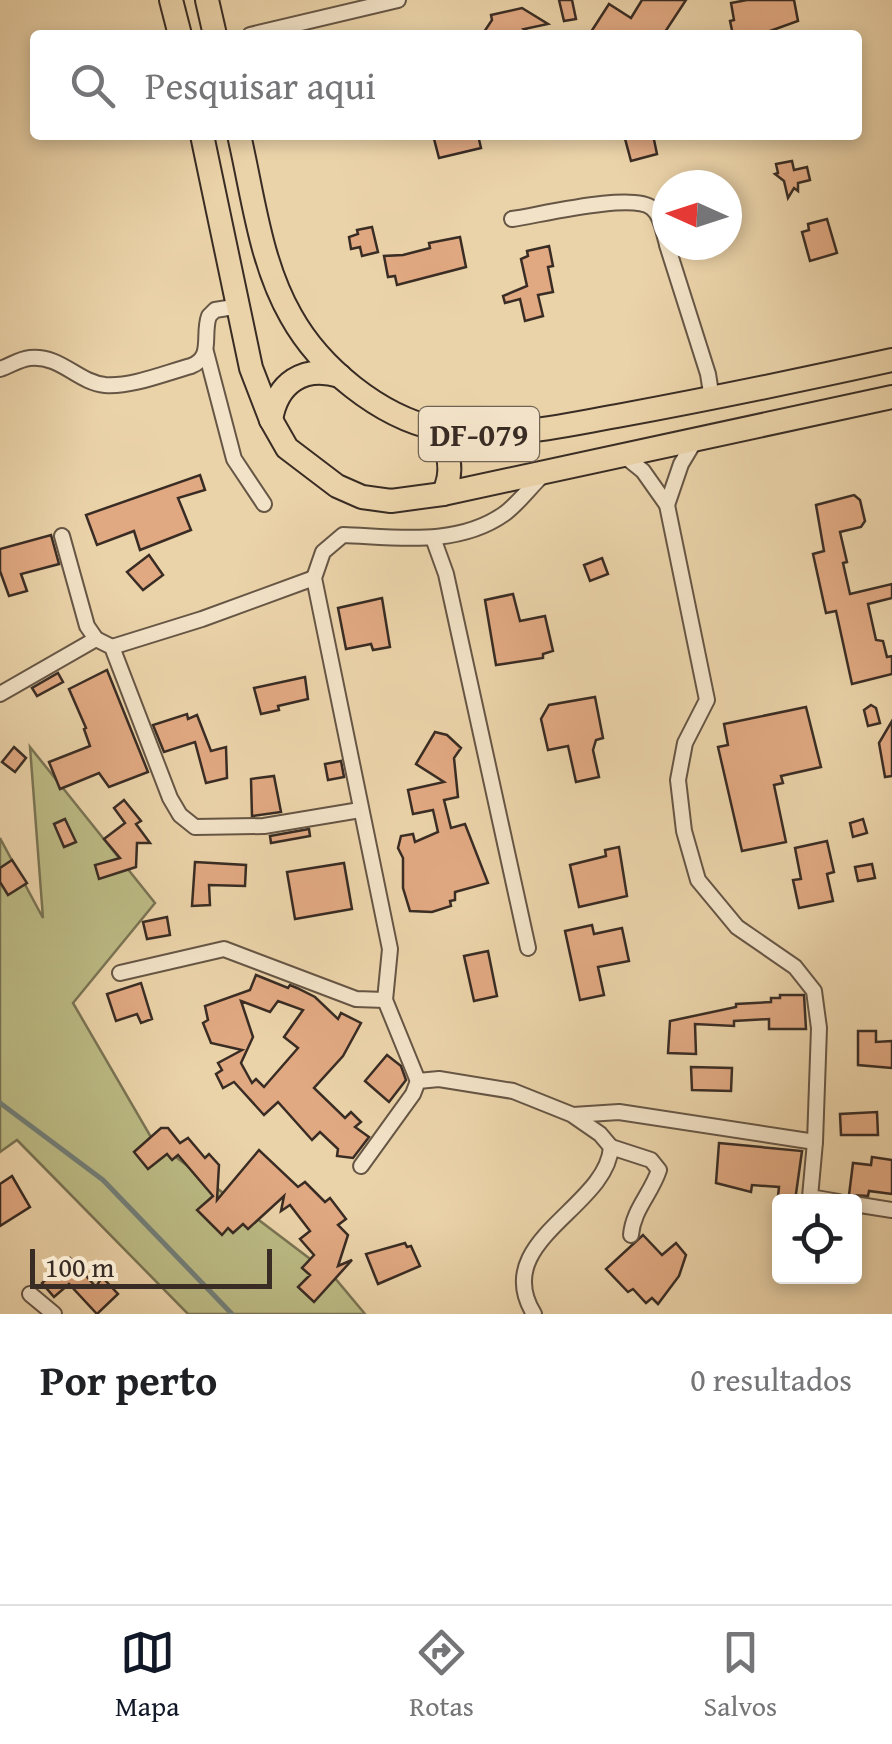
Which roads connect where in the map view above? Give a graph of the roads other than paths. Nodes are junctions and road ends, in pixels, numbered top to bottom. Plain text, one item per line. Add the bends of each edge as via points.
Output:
1 (172, 0) edge
2 (207, 0) edge
3 (398, 0) edge
4 (179, 30) edge
5 (214, 30) edge
6 (271, 30) edge
7 (203, 140) edge
8 (240, 140) edge
9 (652, 211) edge
10 (512, 219) dead end
11 (672, 260) edge
12 (240, 306) junction
13 (206, 351) junction
14 (892, 360) edge
15 (0, 368) edge
16 (340, 376) junction
17 (892, 397) edge
18 (712, 399) junction
19 (271, 420) junction
20 (440, 430) junction
21 (696, 439) junction
22 (621, 454) junction
23 (547, 471) junction
24 (443, 494) junction
25 (264, 504) dead end
26 (667, 505) junction
27 (62, 536) dead end
28 (434, 538) junction
29 (314, 578) junction
30 (96, 638) junction
31 (112, 647) junction
32 (0, 694) edge
33 (360, 810) junction
34 (528, 948) dead end
35 (120, 974) dead end
36 (385, 1000) junction
37 (418, 1081) junction
38 (573, 1115) junction
39 (815, 1142) junction
40 (611, 1146) junction
41 (361, 1166) dead end
42 (810, 1194) edge
43 (862, 1205) edge
44 (892, 1210) edge
45 (631, 1235) dead end
46 (30, 1294) dead end
47 (54, 1314) edge
48 (534, 1314) edge

1 - 4 main road
2 - 5 main road
3 - 6 street
7 - 12 main road, DF-079
8 - 16 main road, DF-079 via 277,286 306,339
9 - 10 street via 622,202
11 - 18 street
12 - 13 street via 208,316
12 - 19 main road, DF-079 via 251,368
13 - 15 street via 200,363 109,385 42,358
13 - 25 street via 234,459
14 - 18 main road, DF-079
16 - 19 main road via 308,372 293,379 273,404
16 - 20 main road, DF-079 via 390,412
17 - 21 main road, DF-079
18 - 20 main road, DF-079 via 525,430
19 - 24 main road, DF-079 via 287,448 310,468 362,497 391,502
20 - 24 main road via 450,468
21 - 22 main road, DF-079
21 - 26 street
22 - 23 main road, DF-079
22 - 26 street
23 - 24 main road, DF-079
23 - 28 street via 504,514
26 - 39 street via 707,700 684,742 678,780 684,831 698,880 737,927 795,967 814,991
27 - 30 street
28 - 29 street via 343,535 323,552
28 - 34 street
29 - 31 street
29 - 33 street
30 - 31 street
30 - 32 street
31 - 33 street via 170,798 196,827 264,826
33 - 36 street via 390,949
35 - 36 street via 224,950 356,999
36 - 37 street
37 - 38 street via 512,1092
37 - 41 street
38 - 39 street via 619,1112
38 - 40 street
39 - 42 street
40 - 45 street via 651,1160 659,1170 632,1219
40 - 48 street via 598,1178 544,1236 523,1274 522,1296
43 - 44 street
46 - 47 street

